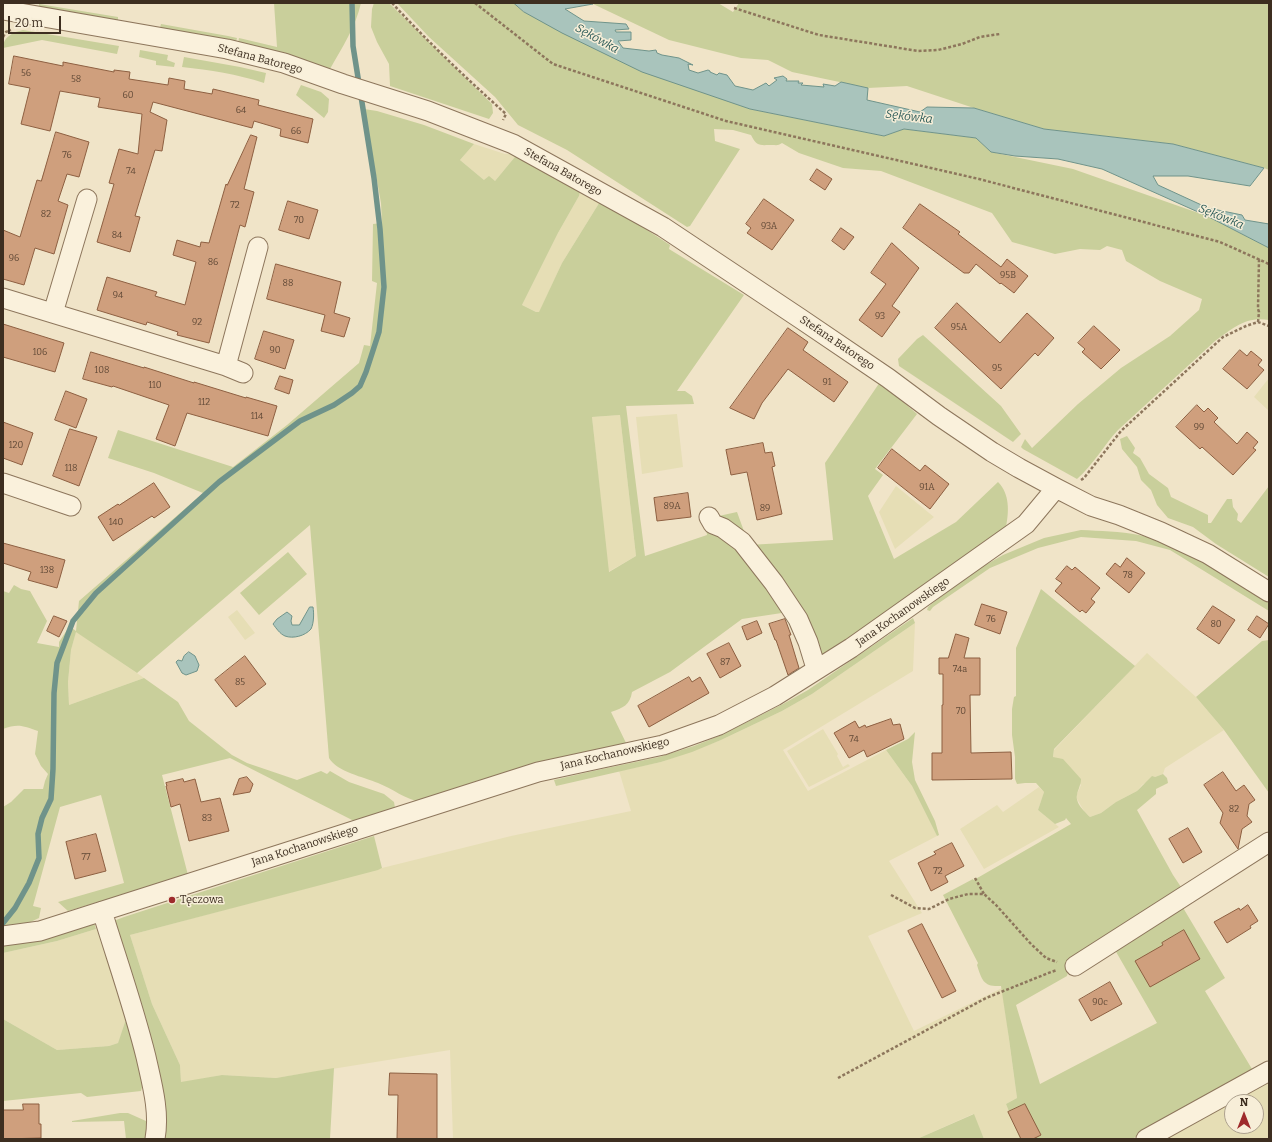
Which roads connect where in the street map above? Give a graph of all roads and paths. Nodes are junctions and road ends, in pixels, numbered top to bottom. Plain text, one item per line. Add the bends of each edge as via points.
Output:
1 (392, 3) edge
2 (475, 3) edge
3 (734, 8) dead end
4 (3, 10) edge
5 (1000, 34) dead end
6 (502, 123) dead end
7 (87, 199) dead end
8 (258, 247) dead end
9 (1259, 259) junction
10 (1269, 264) edge
11 (3, 298) edge
12 (53, 313) junction
13 (1258, 322) junction
14 (1269, 326) edge
15 (3, 483) edge
16 (1056, 488) junction
17 (71, 506) dead end
18 (709, 517) dead end
19 (1269, 592) edge
20 (818, 669) junction
21 (1269, 842) edge
22 (976, 878) dead end
23 (984, 894) junction
24 (891, 895) dead end
25 (102, 911) junction
26 (3, 936) edge
27 (1075, 966) junction
28 (1269, 1071) edge
29 (838, 1078) dead end
30 (155, 1139) edge
31 (1146, 1139) edge

1 - 6 path via 424,37 506,114
2 - 9 path via 553,64 718,118 979,180 1220,242
3 - 5 path via 819,35 918,51 938,50 980,37
4 - 16 street, Stefana Batorego via 227,49 284,63 428,111 513,144 663,227 888,378 992,452
7 - 12 street
8 - 12 street via 235,370
9 - 10 path
9 - 13 path
11 - 12 street
13 - 14 path
13 - 16 path via 1223,337 1121,431 1084,478
15 - 17 street
16 - 19 street via 1091,506 1161,532 1208,554
16 - 20 street, Jana Kochanowskiego via 1026,524
18 - 20 street via 713,524 742,542 774,584 798,619
20 - 25 street, Jana Kochanowskiego via 775,696 719,725 663,745 538,772
21 - 27 street
22 - 23 path
23 - 24 path via 968,894 949,899 929,909 916,908
23 - 27 path via 1046,958
25 - 26 street, Jana Kochanowskiego via 40,931
25 - 30 street via 140,1030 156,1105
27 - 29 path via 1051,972 986,998
28 - 31 street

